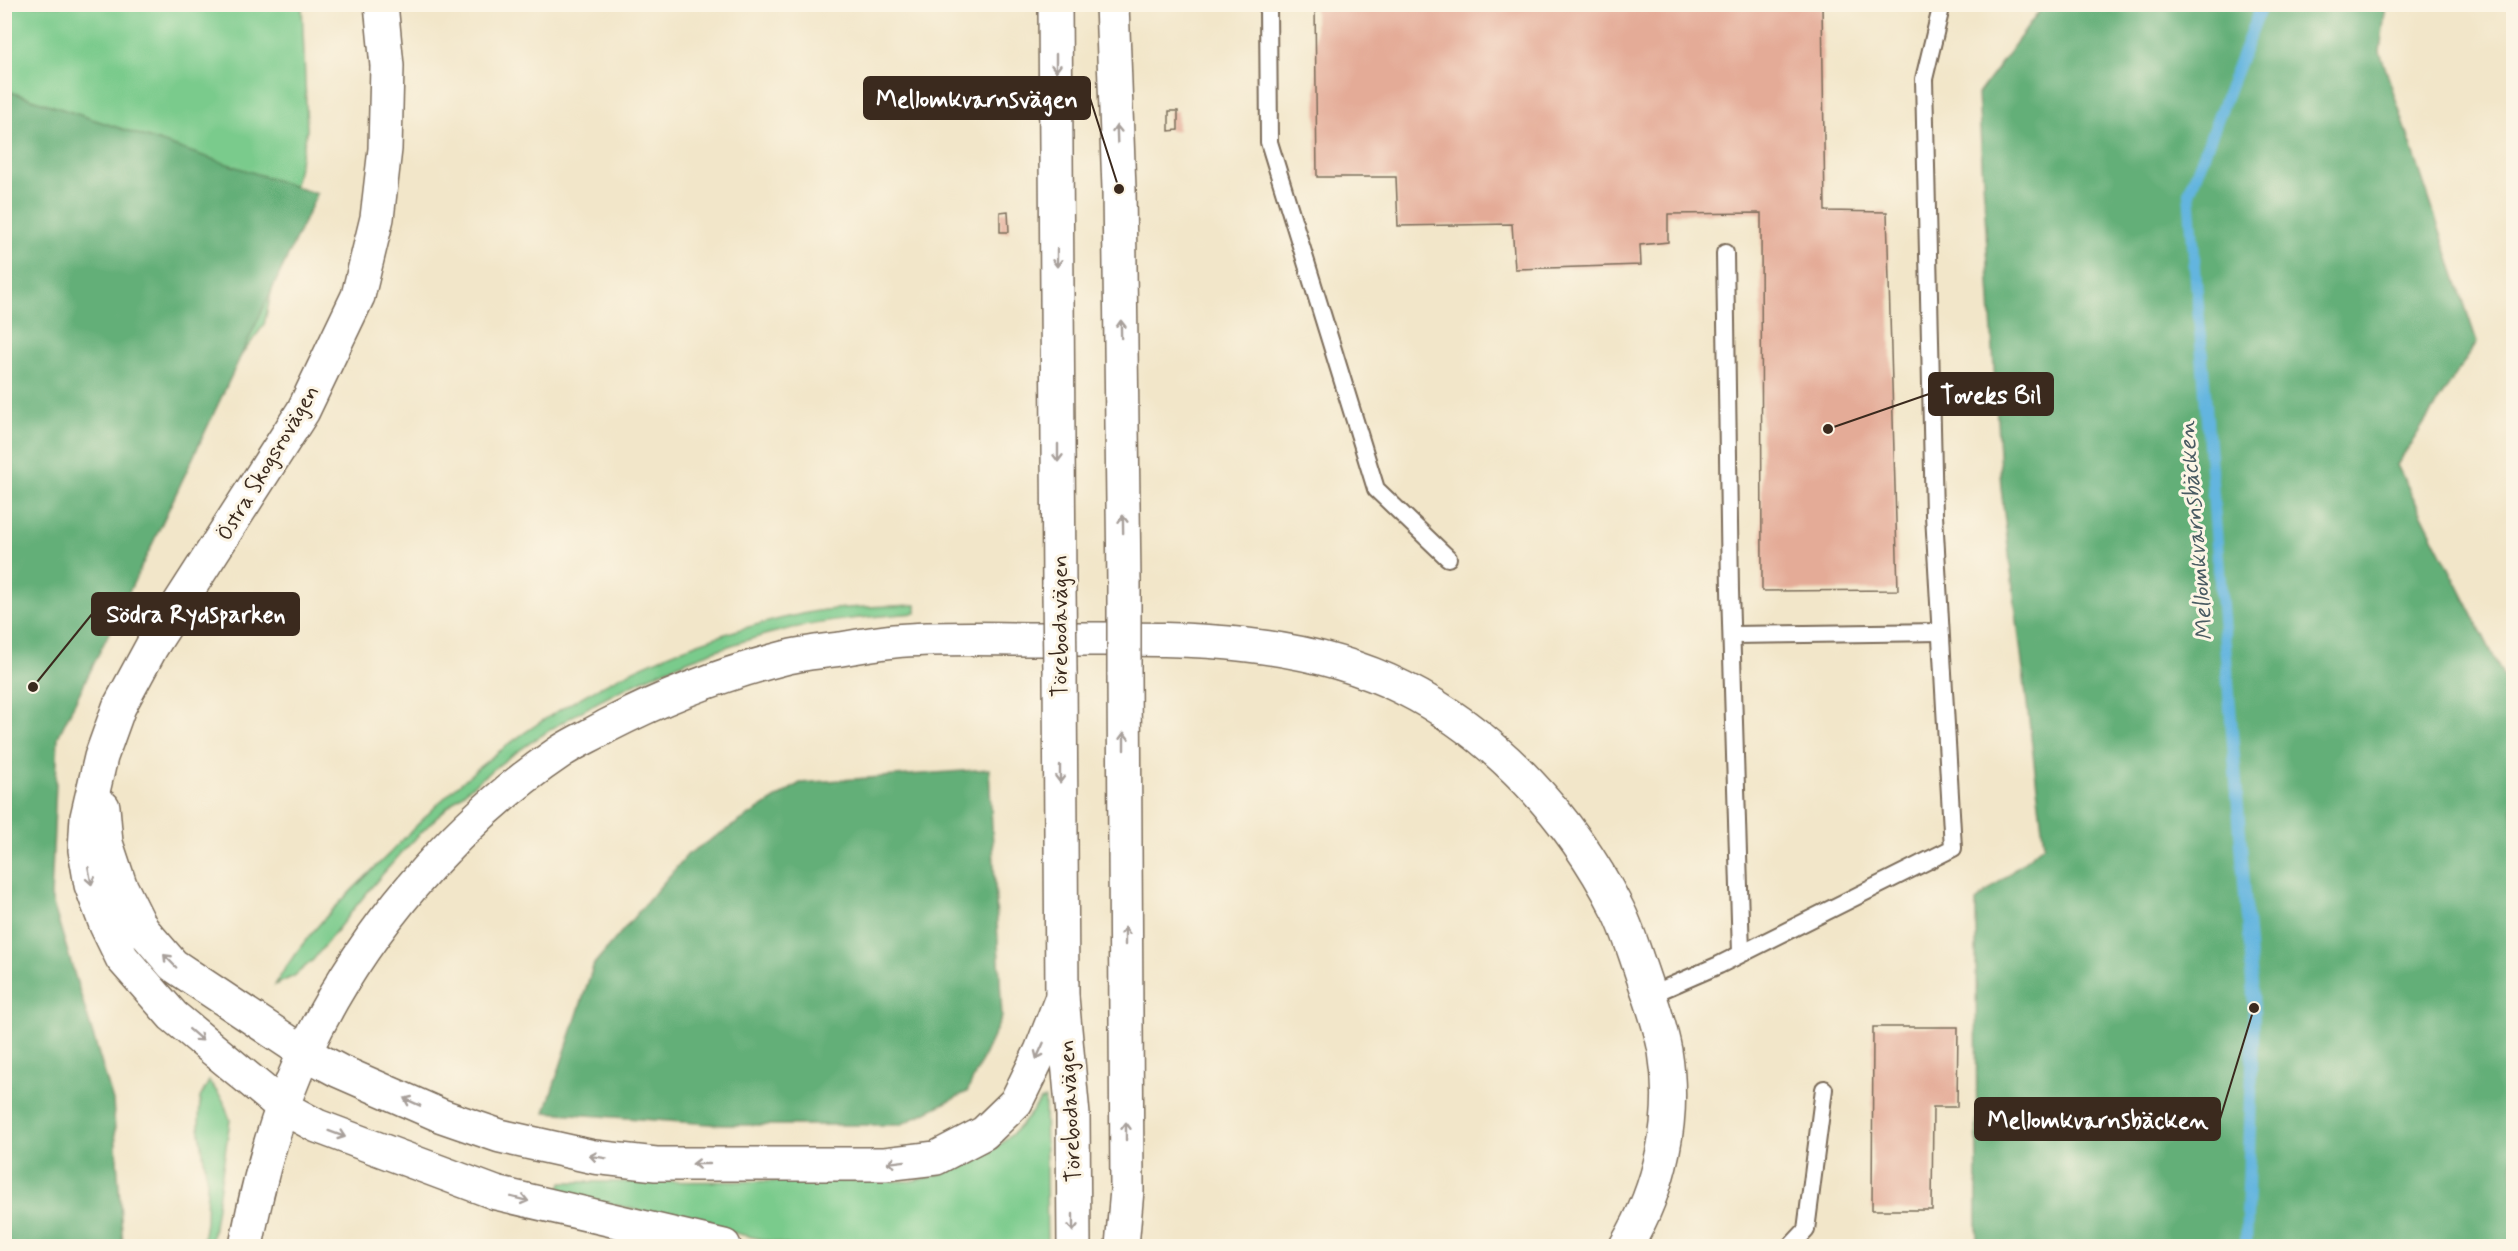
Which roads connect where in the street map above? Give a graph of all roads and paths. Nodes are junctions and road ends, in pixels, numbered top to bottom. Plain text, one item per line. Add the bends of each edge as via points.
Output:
1 (381, 4) edge
2 (1055, 4) edge
3 (1112, 4) edge
4 (1268, 4) edge
5 (1942, 4) edge
6 (1725, 253) dead end
7 (1448, 558) dead end
8 (1940, 632) junction
9 (1732, 635) junction
10 (101, 757) junction
11 (1741, 953) junction
12 (1650, 995) junction
13 (1062, 997) junction
14 (305, 1053) junction
15 (1824, 1089) dead end
16 (284, 1108) junction
17 (1127, 1190) junction
18 (246, 1246) edge
19 (724, 1246) edge
20 (1074, 1246) edge
21 (1122, 1246) edge
22 (1146, 1246) edge
23 (1626, 1246) edge
24 (1791, 1246) edge

1 - 10 main road, Östra Skogsrovägen via 387,66 385,149 377,218 358,296 303,411 152,646 119,707
2 -> 13 main road, Törebodavägen, bridge
17 -> 3 main road, bridge via 1124,583 1119,189
4 - 7 lane via 1269,142 1376,489
5 - 8 lane via 1924,79
6 - 9 lane
8 - 9 lane
8 - 11 lane via 1953,848
9 - 11 lane
14 -> 10 main road, Östra Skogsrovägen via 173,965 142,929 120,885 106,843
10 -> 16 main road, Östra Skogsrovägen via 87,817 85,850 91,885 122,958 173,1016
11 - 12 lane
12 - 14 main road via 1620,912 1582,845 1506,760 1459,723 1403,688 1281,649 1218,642 895,641 792,656 715,679 646,706 562,750 456,837 354,962
12 - 23 main road via 1665,1051 1668,1130 1646,1214
13 -> 14 main road, Östra Skogsrovägen via 1016,1102 984,1133 936,1158 885,1164 656,1164 594,1157 500,1136 442,1116
13 -> 20 main road, Törebodavägen via 1073,1114
14 - 16 main road
15 - 24 lane via 1806,1230
16 - 18 main road via 265,1163
16 -> 19 main road, Östra Skogsrovägen via 317,1126 496,1193
17 - 21 main road
17 - 22 main road

